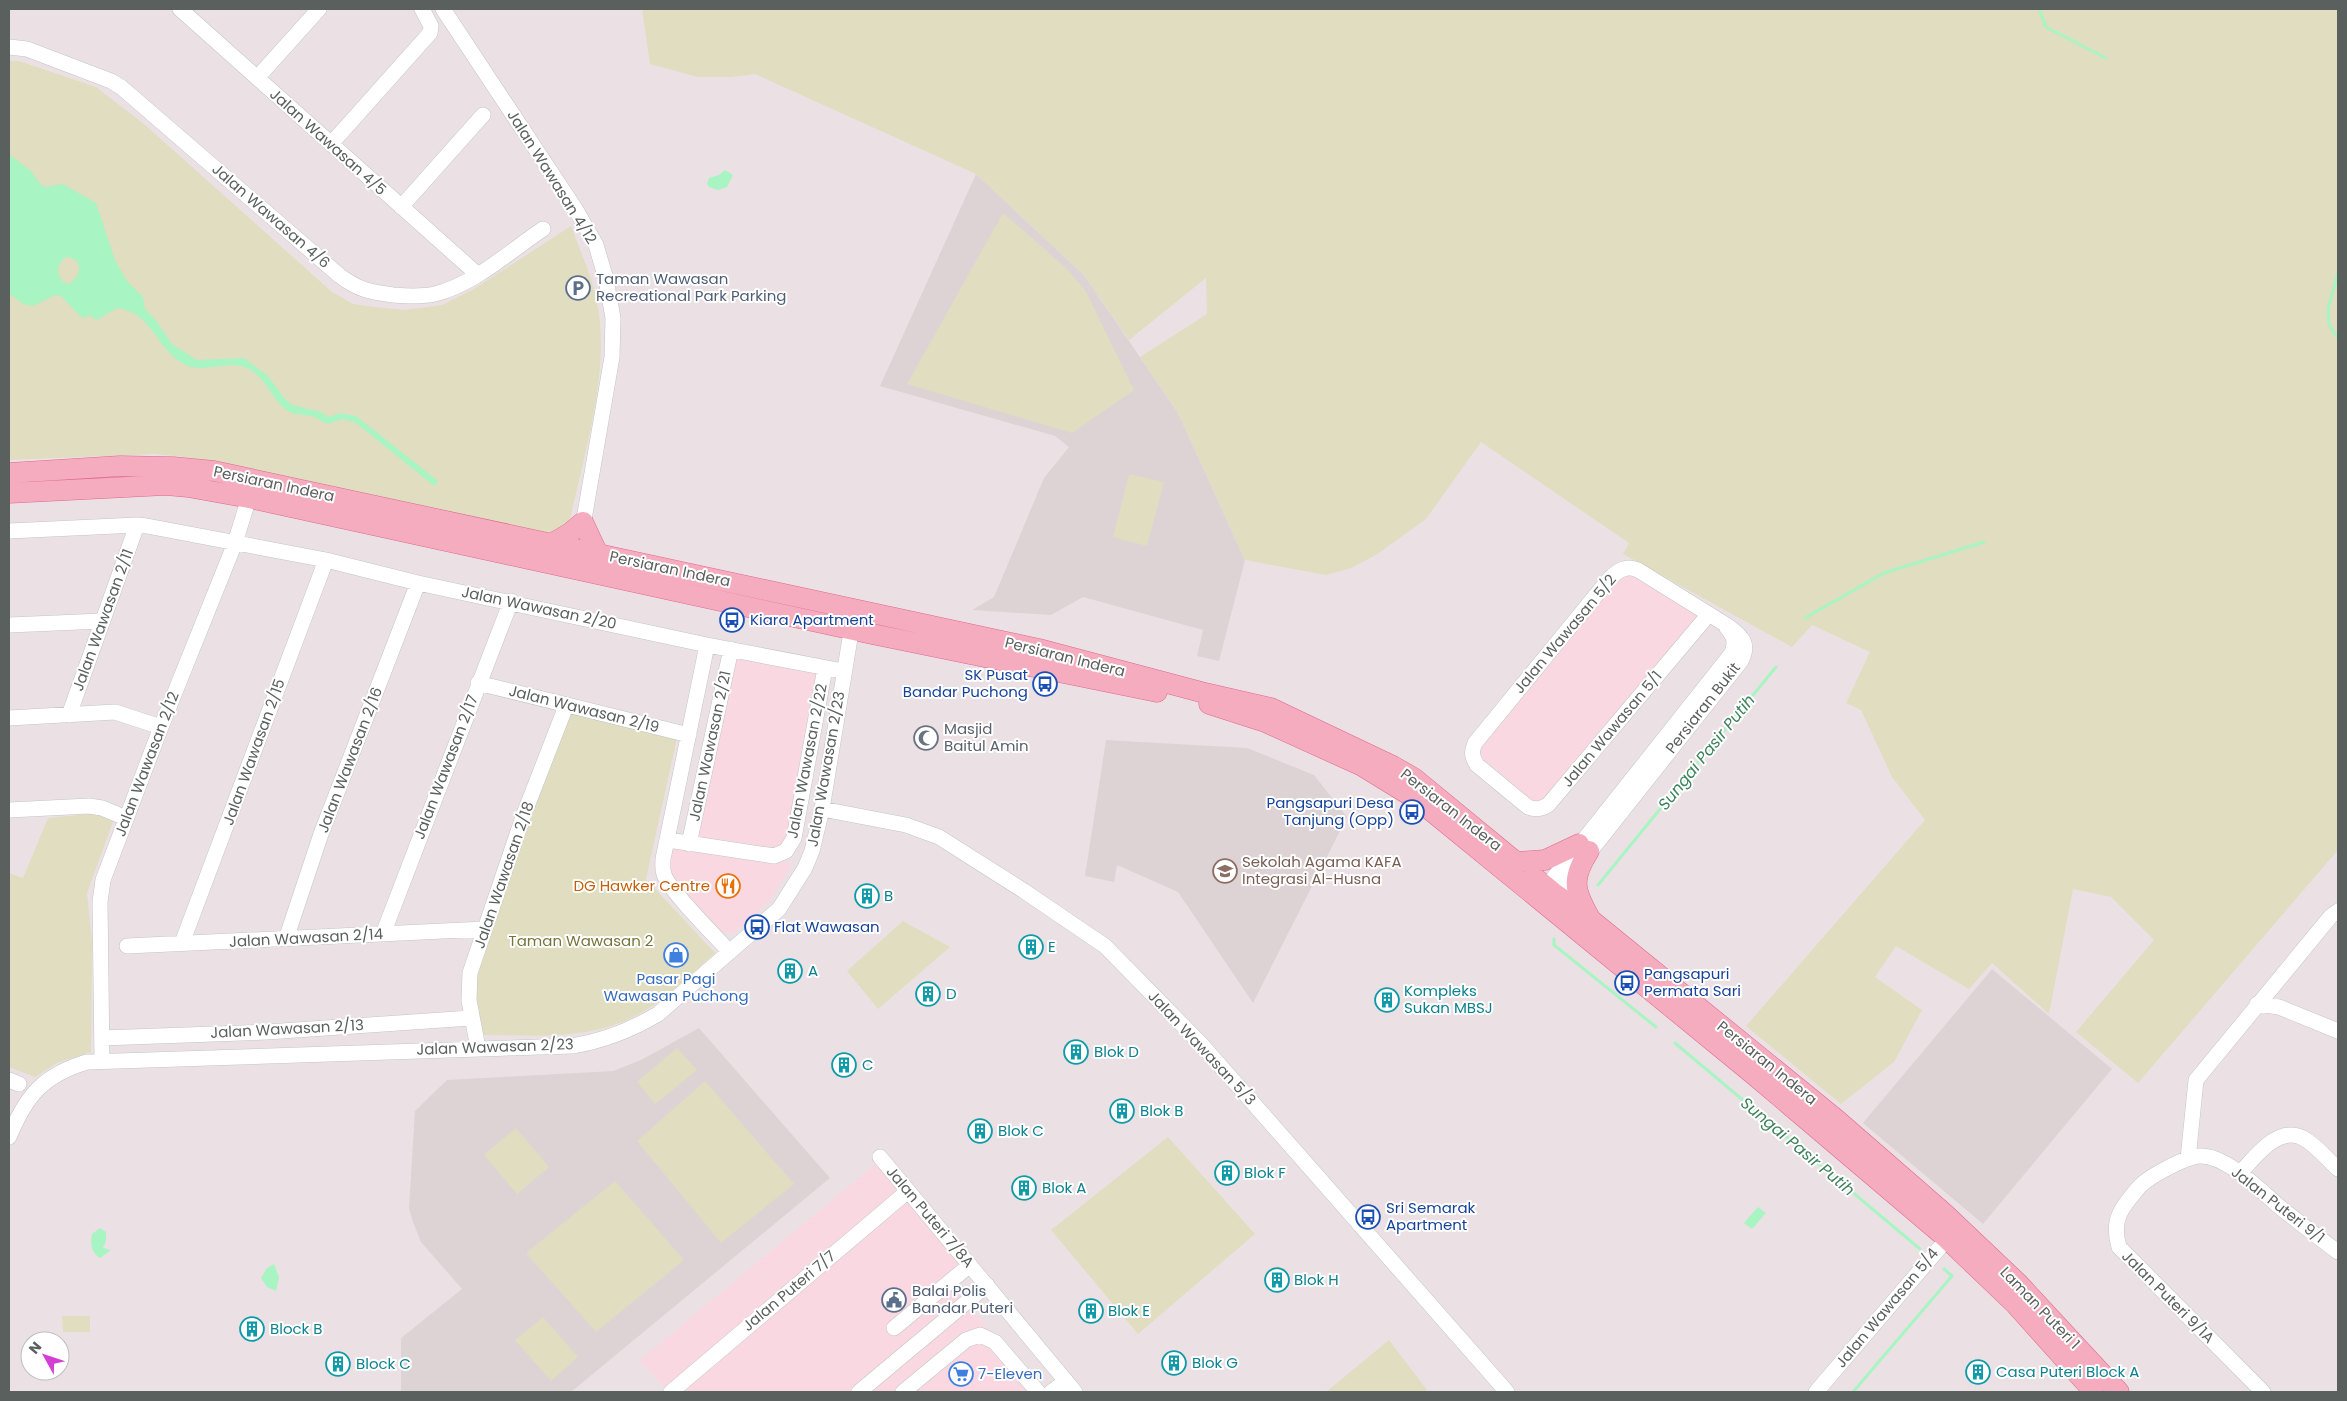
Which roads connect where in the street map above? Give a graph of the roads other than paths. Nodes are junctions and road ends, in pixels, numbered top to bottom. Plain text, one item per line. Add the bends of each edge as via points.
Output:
1 (180, 9) edge
2 (318, 9) edge
3 (422, 9) edge
4 (443, 9) edge
5 (9, 47) edge
6 (257, 78) junction
7 (483, 115) dead end
8 (331, 144) junction
9 (401, 207) junction
10 (543, 229) dead end
11 (477, 274) junction
12 (9, 473) edge
13 (252, 489) junction
14 (9, 493) edge
15 (583, 522) junction
16 (137, 525) junction
17 (9, 531) edge
18 (235, 542) junction
19 (551, 544) junction
20 (578, 549) junction
21 (598, 554) junction
22 (326, 560) junction
23 (574, 570) junction
24 (418, 583) junction
25 (511, 602) junction
26 (855, 609) junction
27 (1715, 618) junction
28 (102, 621) junction
29 (9, 625) edge
30 (851, 629) junction
31 (707, 645) junction
32 (731, 649) junction
33 (825, 668) junction
34 (843, 671) junction
35 (478, 683) junction
36 (566, 706) junction
37 (69, 715) junction
38 (9, 718) edge
39 (161, 727) junction
40 (689, 734) junction
41 (1504, 788) joint
42 (822, 809) junction
43 (9, 810) edge
44 (126, 818) junction
45 (668, 840) junction
46 (689, 844) junction
47 (1584, 847) junction
48 (1517, 862) junction
49 (1547, 896) junction
50 (2338, 911) edge
51 (1590, 919) junction
52 (485, 929) junction
53 (383, 934) junction
54 (286, 939) junction
55 (182, 943) junction
56 (127, 946) dead end
57 (730, 952) junction
58 (2257, 1004) junction
59 (471, 1018) junction
60 (2338, 1031) edge
61 (102, 1038) junction
62 (478, 1048) junction
63 (102, 1060) junction
64 (9, 1137) edge
65 (880, 1157) dead end
66 (2188, 1159) junction
67 (2338, 1169) edge
68 (2240, 1173) junction
69 (908, 1191) junction
70 (1953, 1232) junction
71 (2338, 1252) edge
72 (970, 1265) junction
73 (987, 1286) junction
74 (894, 1328) dead end
75 (1070, 1386) edge
76 (671, 1392) edge
77 (859, 1392) edge
78 (903, 1392) edge
79 (1038, 1392) edge
80 (1051, 1392) edge
81 (1507, 1392) edge
82 (1816, 1392) edge
83 (2094, 1392) edge
84 (2119, 1392) edge
85 (2263, 1392) edge

1 - 6 street, Jalan Wawasan 4/5
2 - 6 street
3 - 8 street via 431,26 430,33
4 - 15 street, Jalan Wawasan 4/12 via 576,210 596,245 606,279 613,318 612,357
5 - 11 street, Jalan Wawasan 4/6 via 27,49 112,81 340,276 362,290 403,295 434,294
6 - 8 street, Jalan Wawasan 4/5
7 - 9 street
8 - 9 street, Jalan Wawasan 4/5
9 - 11 street, Jalan Wawasan 4/5
10 - 11 street, Jalan Wawasan 4/6
12 - 13 main road, Persiaran Indera via 120,466 173,467 214,471
13 - 14 main road, Persiaran Indera via 166,485
13 - 18 street, Jalan Wawasan 2/12
13 - 19 main road, Persiaran Indera
13 - 23 main road, Persiaran Indera
15 - 19 main road
15 - 20 street, Jalan Wawasan 4/12
15 - 21 main road
16 - 17 street, Jalan Wawasan 2/20
16 - 18 street, Jalan Wawasan 2/20
16 - 28 street, Jalan Wawasan 2/11
18 - 22 street, Jalan Wawasan 2/20
18 - 39 street, Jalan Wawasan 2/12
19 - 20 main road, Persiaran Indera
20 - 21 main road, Persiaran Indera
20 - 23 street, Jalan Wawasan 4/12
21 - 26 main road, Persiaran Indera
22 - 24 street, Jalan Wawasan 2/20
22 - 55 street, Jalan Wawasan 2/15
23 - 30 main road, Persiaran Indera
24 - 25 street, Jalan Wawasan 2/20
24 - 54 street, Jalan Wawasan 2/16 via 325,825
25 - 31 street, Jalan Wawasan 2/20
25 - 35 street, Jalan Wawasan 2/17
26 - 30 street, Jalan Wawasan 2/23
26 - 48 main road, Persiaran Indera via 1039,649 1271,708 1414,778
27 - 41 street, Jalan Wawasan 5/1 via 1548,805 1533,809
27 - 41 street, Jalan Wawasan 5/2 via 1638,570 1631,567 1617,572 1475,743 1473,759
27 - 47 street, Persiaran Bukit via 1743,639 1746,645 1741,661
28 - 29 street
28 - 37 street, Jalan Wawasan 2/11
30 - 34 street, Jalan Wawasan 2/23
30 - 49 main road, Persiaran Indera via 1194,699 1265,722 1390,782
31 - 32 street, Jalan Wawasan 2/20
31 - 40 street
32 - 33 street, Jalan Wawasan 2/20
32 - 46 street, Jalan Wawasan 2/21
33 - 34 street, Jalan Wawasan 2/20
33 - 46 street, Jalan Wawasan 2/22 via 792,845 774,856
34 - 42 street, Jalan Wawasan 2/23
35 - 36 street, Jalan Wawasan 2/19
35 - 53 street, Jalan Wawasan 2/17
36 - 40 street, Jalan Wawasan 2/19
36 - 52 street, Jalan Wawasan 2/18 via 524,814
37 - 38 street
37 - 39 street via 115,712
39 - 44 street, Jalan Wawasan 2/12
40 - 45 street
42 - 57 street, Jalan Wawasan 2/23 via 812,851 789,897
42 - 81 street, Jalan Wawasan 5/3 via 906,825 939,837 1105,946 1202,1045
43 - 44 street via 89,806
44 - 61 street, Jalan Wawasan 2/12 via 103,880 100,902
45 - 46 street, Jalan Wawasan 2/22
45 - 57 street via 663,859 664,875
47 - 48 main road via 1545,860
47 - 49 street, Persiaran Bukit
47 - 51 main road via 1576,873 1578,894
48 - 49 main road, Persiaran Indera
49 - 51 main road, Persiaran Indera
49 - 70 main road, Persiaran Indera via 1754,1075
50 - 58 street via 2330,916
51 - 70 main road, Persiaran Indera via 1836,1119
52 - 53 street, Jalan Wawasan 2/14
52 - 59 street, Jalan Wawasan 2/18 via 470,973
53 - 54 street, Jalan Wawasan 2/14
54 - 55 street, Jalan Wawasan 2/14
55 - 56 street, Jalan Wawasan 2/14
57 - 62 street, Jalan Wawasan 2/23 via 658,1014 608,1038 572,1046
58 - 60 street via 2279,1007
58 - 66 street via 2196,1080
59 - 61 street, Jalan Wawasan 2/13 via 266,1032
59 - 62 street, Jalan Wawasan 2/18
61 - 63 street, Jalan Wawasan 2/12
62 - 63 street, Jalan Wawasan 2/23
63 - 64 street, Jalan Wawasan 2/23 via 73,1066 37,1089 20,1111
65 - 69 street, Jalan Puteri 7/8A
66 - 68 street, Jalan Puteri 9/1 via 2200,1155 2218,1160
66 - 85 street, Jalan Puteri 9/1A via 2145,1181 2123,1205 2114,1230 2119,1248
67 - 68 street via 2302,1138 2287,1136 2271,1141
68 - 71 street, Jalan Puteri 9/1
69 - 72 street, Jalan Puteri 7/8A
69 - 76 street, Jalan Puteri 7/7
70 - 82 street, Jalan Wawasan 5/4
70 - 83 main road, Laman Puteri 1
70 - 84 main road, Laman Puteri 1 via 2018,1284
72 - 73 street, Jalan Puteri 7/8A
72 - 74 street
73 - 75 street, Jalan Puteri 7/8A
73 - 77 street
75 - 80 street
78 - 79 street via 966,1340 980,1335 995,1342

